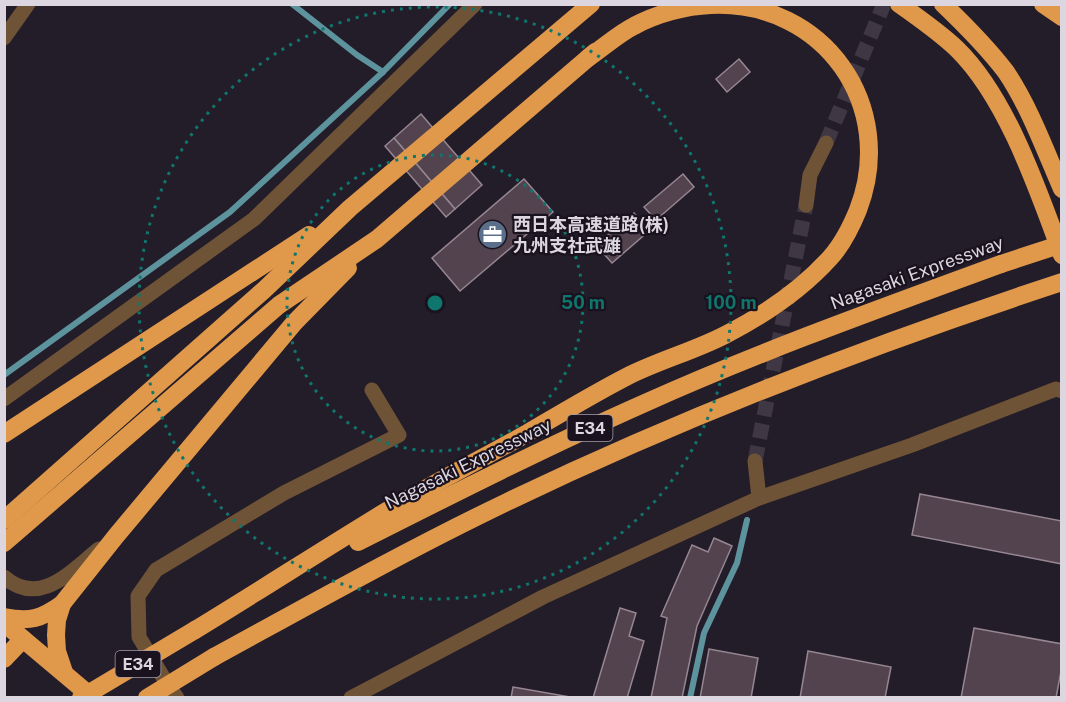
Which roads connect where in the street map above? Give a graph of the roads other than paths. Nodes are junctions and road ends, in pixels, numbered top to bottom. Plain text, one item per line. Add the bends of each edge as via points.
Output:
1 (28, 4) edge
2 (475, 4) edge
3 (591, 4) edge
4 (653, 4) edge
5 (899, 4) edge
6 (943, 4) edge
7 (1043, 4) edge
8 (1062, 17) edge
9 (4, 38) edge
10 (588, 58) junction
11 (826, 144) tunnel mouth
12 (1062, 189) edge
13 (806, 205) tunnel mouth
14 (350, 208) junction
15 (377, 239) junction
16 (1062, 244) edge
17 (1062, 255) edge
18 (1062, 284) edge
19 (372, 390) dead end
20 (1062, 391) edge
21 (4, 399) edge
22 (4, 434) edge
23 (755, 461) tunnel mouth
24 (74, 471) junction
25 (759, 498) junction
26 (4, 520) edge
27 (116, 536) junction
28 (4, 543) edge
29 (4, 578) edge
30 (62, 604) junction
31 (4, 617) edge
32 (4, 622) edge
33 (195, 630) junction
34 (23, 639) junction
35 (4, 659) edge
36 (64, 672) junction
37 (81, 698) edge
38 (93, 698) edge
39 (147, 698) edge
40 (177, 698) edge
41 (351, 698) edge

1 - 9 street
2 - 21 street via 254,219
3 - 14 highway
4 - 10 highway via 629,20
5 - 17 highway via 958,50 985,84 1010,128
6 - 12 highway via 975,33 1006,74 1030,115
7 - 8 highway
10 - 15 highway
10 - 33 highway via 633,26 670,11 709,4 763,10 809,32 848,73 861,99 869,132 866,190 852,226 832,256 803,285 766,311 724,335 630,375 388,511
11 - 13 street via 810,175
14 - 22 highway
14 - 24 highway
15 - 24 highway via 279,305
15 - 27 highway via 294,323
16 - 33 highway, Nagasaki Expressway / E34, bridge via 821,330 646,402 376,532
18 - 39 highway, E34, bridge via 1012,298 839,361 655,435 496,508 359,578
19 - 40 street via 399,435 284,493 156,570 138,596 139,637
20 - 25 street via 1056,389 912,446
23 - 25 street
24 - 26 highway
24 - 28 highway
25 - 41 street via 543,597
27 - 29 street via 47,588 29,590
27 - 30 highway
30 - 31 highway via 34,620
30 - 36 highway via 56,635
32 - 34 highway
33 - 37 highway, Nagasaki Expressway / E34, bridge
34 - 35 highway
34 - 36 highway
36 - 38 highway

